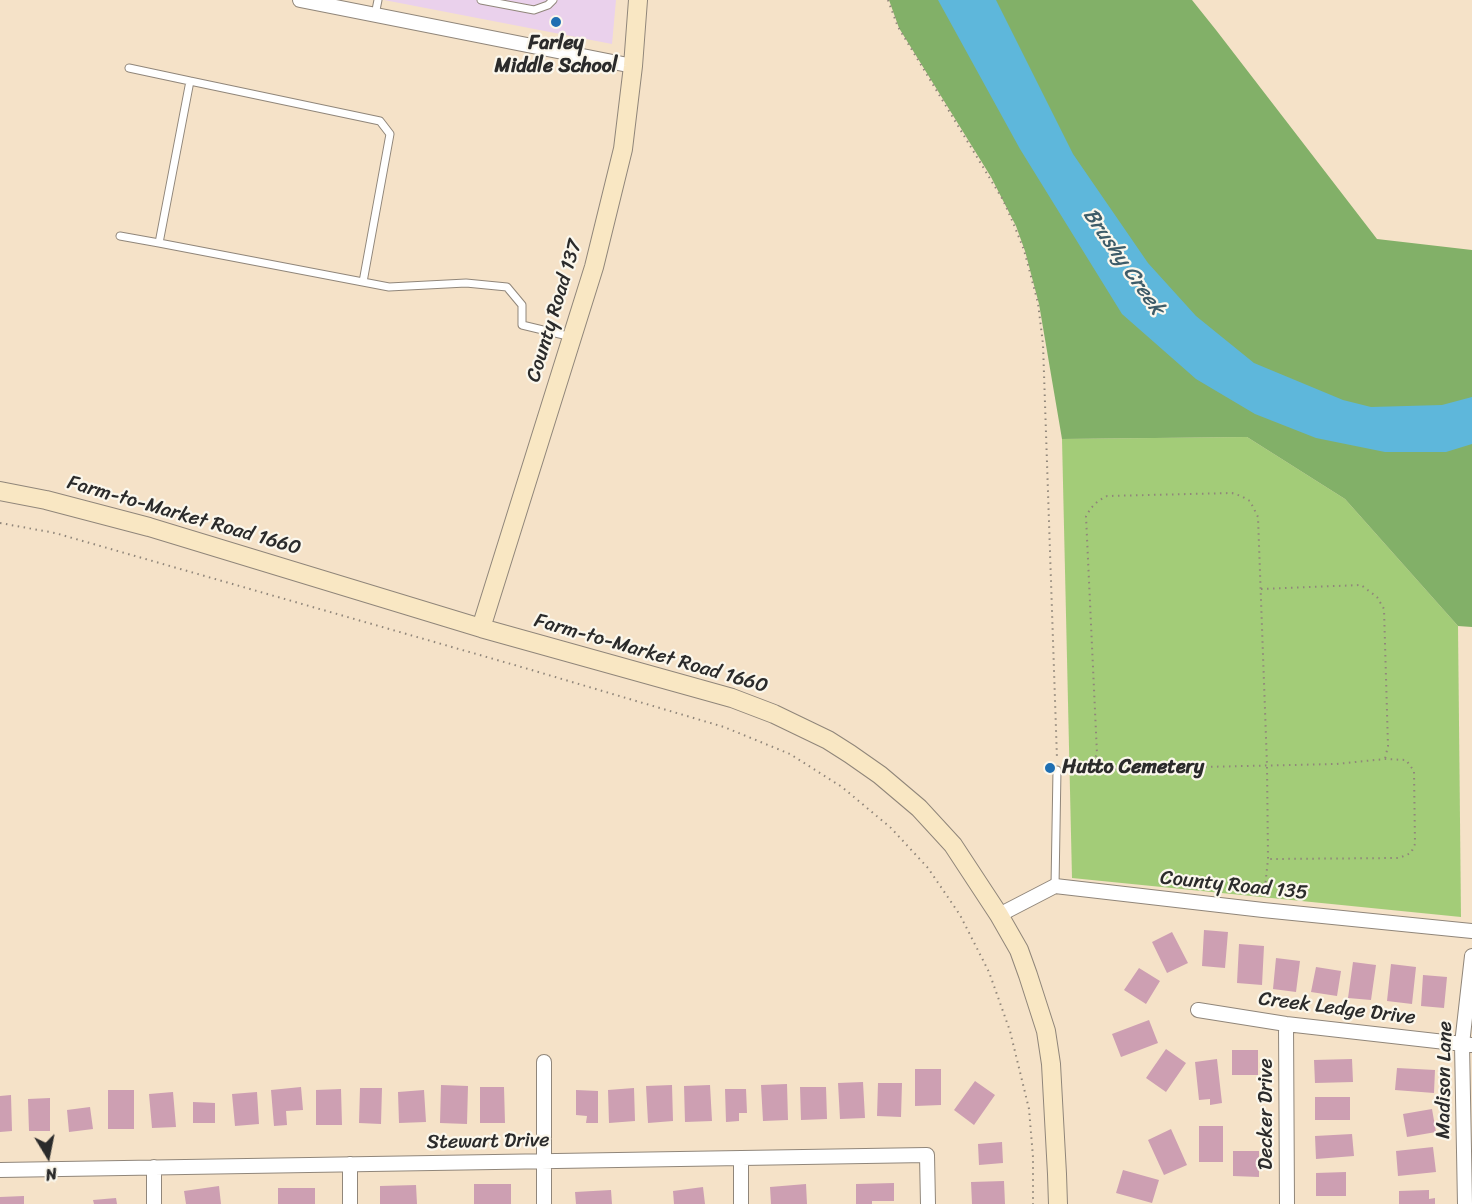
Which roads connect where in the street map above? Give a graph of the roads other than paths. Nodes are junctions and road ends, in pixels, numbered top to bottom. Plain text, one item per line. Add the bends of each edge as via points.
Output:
1 (300, 0) edge
2 (378, 0) edge
3 (481, 0) edge
4 (553, 0) edge
5 (638, 0) edge
6 (375, 15) junction
7 (633, 66) junction
8 (129, 68) dead end
9 (190, 81) junction
10 (120, 236) dead end
11 (159, 243) junction
12 (363, 282) junction
13 (572, 337) junction
14 (0, 491) edge
15 (481, 628) junction
16 (1057, 770) road end
17 (1054, 886) junction
18 (999, 915) junction
19 (1472, 931) edge
20 (1472, 956) edge
21 (1198, 1010) dead end
22 (1286, 1024) junction
23 (1467, 1044) edge
24 (544, 1062) dead end
25 (741, 1158) junction
26 (544, 1161) junction
27 (350, 1164) junction
28 (154, 1167) junction
29 (0, 1170) edge
30 (154, 1204) edge
31 (350, 1204) edge
32 (544, 1204) edge
33 (741, 1204) edge
34 (928, 1204) edge
35 (1058, 1204) edge
36 (1287, 1204) edge
37 (1465, 1204) edge

1 - 6 street
2 - 6 lane
3 - 4 lane via 534,10
5 - 7 main road, County Road 137
6 - 7 street
7 - 13 main road, County Road 137 via 623,149
8 - 9 lane
9 - 11 lane
9 - 12 lane via 380,122 390,134
10 - 11 lane
11 - 12 lane
12 - 13 lane via 389,287 466,283 507,287 522,305 522,325
13 - 15 main road, County Road 137
14 - 15 main road, Farm-to-Market Road 1660 via 149,527
15 - 18 main road, Farm-to-Market Road 1660 via 732,698 828,740 919,808 953,845
16 - 17 lane
17 - 18 street
17 - 19 street, County Road 135
18 - 35 main road, Farm-to-Market Road 1660 via 1019,950 1046,1031
20 - 23 street, Madison Lane
21 - 22 street, Creek Ledge Drive
22 - 23 street, Creek Ledge Drive
22 - 36 street, Decker Drive
23 - 37 street, Madison Lane
24 - 26 street
25 - 26 street, Stewart Drive
25 - 33 street
25 - 34 street, Stewart Drive via 927,1155
26 - 27 street, Stewart Drive
26 - 32 street
27 - 28 street, Stewart Drive
27 - 31 street
28 - 29 street, Stewart Drive
28 - 30 street

